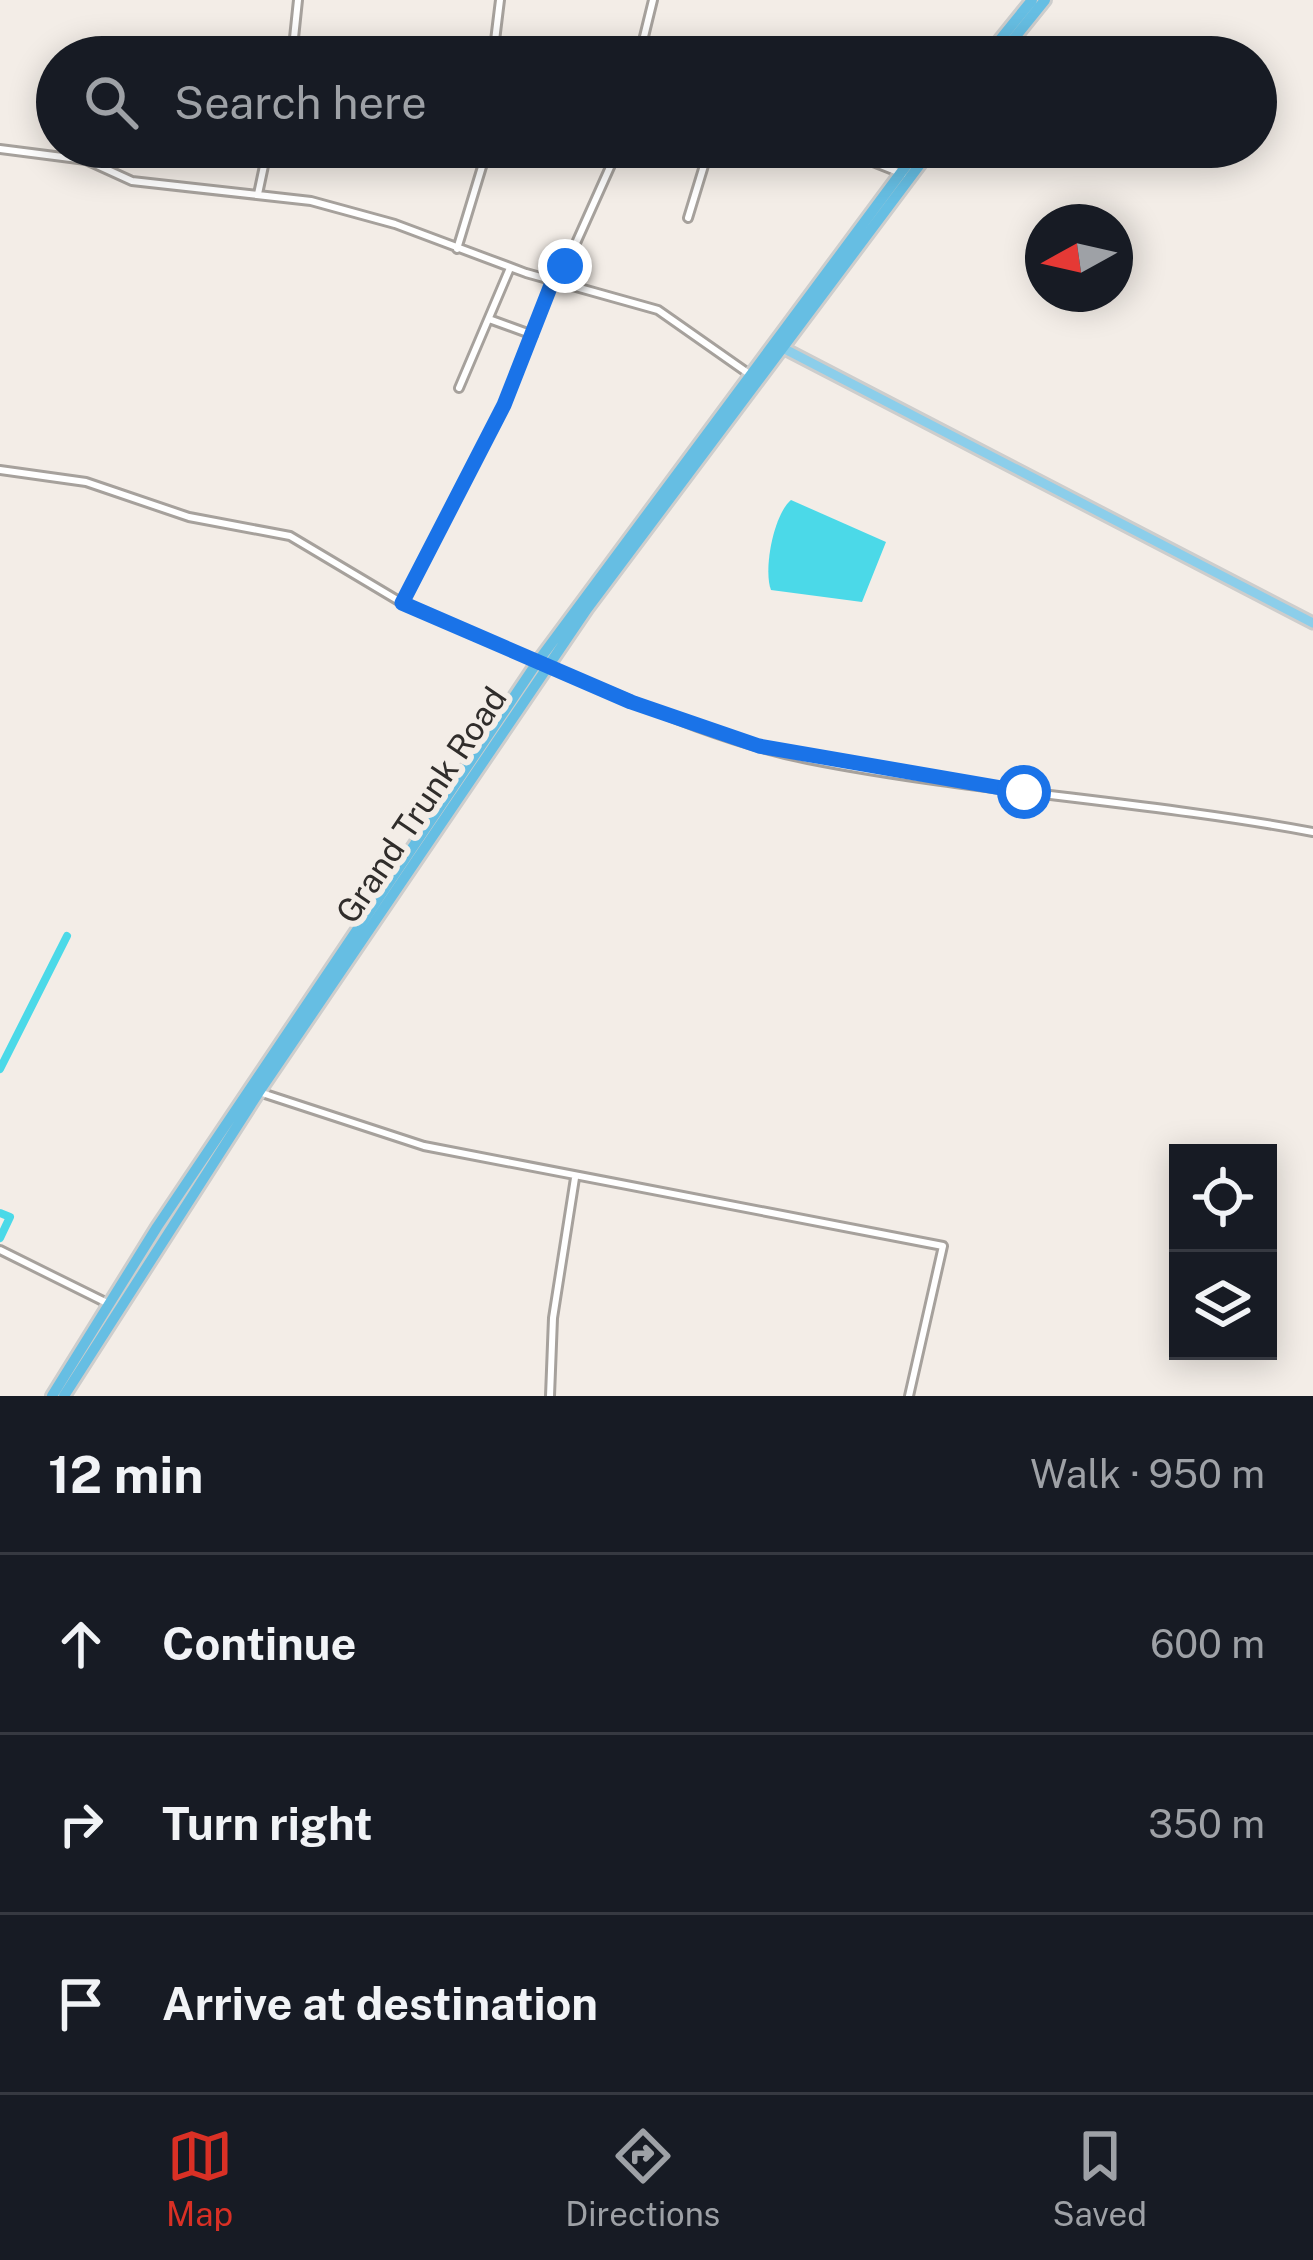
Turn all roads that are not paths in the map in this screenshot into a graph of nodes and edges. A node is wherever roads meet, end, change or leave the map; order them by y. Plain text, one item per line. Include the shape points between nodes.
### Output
1 (298, 0) edge
2 (500, 0) edge
3 (653, 0) edge
4 (1032, 0) edge
5 (1045, 0) edge
6 (1016, 27) junction
7 (294, 36) edge
8 (496, 36) edge
9 (644, 36) edge
10 (1007, 36) edge
11 (1011, 36) edge
12 (0, 148) edge
13 (36, 153) edge
14 (103, 168) edge
15 (264, 168) edge
16 (482, 168) edge
17 (609, 168) edge
18 (703, 168) edge
19 (888, 168) edge
20 (910, 168) edge
21 (913, 168) edge
22 (906, 175) junction
23 (258, 194) junction
24 (688, 218) dead end
25 (457, 249) junction
26 (510, 268) junction
27 (556, 281) junction
28 (489, 319) junction
29 (533, 335) junction
30 (780, 346) junction
31 (756, 378) junction
32 (459, 388) dead end
33 (0, 470) edge
34 (402, 603) junction
35 (1313, 623) edge
36 (543, 664) junction
37 (1313, 832) edge
38 (264, 1075) junction
39 (259, 1092) junction
40 (575, 1178) junction
41 (183, 1198) junction
42 (0, 1250) edge
43 (131, 1276) junction
44 (107, 1304) junction
45 (52, 1396) edge
46 (64, 1396) edge
47 (550, 1396) edge
48 (908, 1396) edge

1 - 7 street
2 - 8 street
3 - 9 street
4 - 6 highway
5 - 6 highway
6 - 10 highway
6 - 11 highway
12 - 13 street
14 - 23 street via 131,181
15 - 23 street
16 - 25 street
17 - 27 street
18 - 24 street
19 - 22 street
20 - 22 highway, Grand Trunk Road
21 - 22 highway, Grand Trunk Road
22 - 30 highway, Grand Trunk Road
23 - 25 street via 343,209
25 - 26 street
26 - 27 street
26 - 28 street
27 - 29 street
27 - 31 street via 658,310
28 - 29 street
28 - 32 street
29 - 34 street
30 - 31 highway, Grand Trunk Road
30 - 35 main road
31 - 36 highway, Grand Trunk Road
33 - 34 street via 86,482 190,517 290,536
34 - 36 street
36 - 37 street via 686,723 807,758
36 - 38 highway, Grand Trunk Road
38 - 39 highway, Grand Trunk Road
38 - 41 highway, Grand Trunk Road
39 - 40 street via 424,1146
39 - 41 highway, Grand Trunk Road
40 - 47 street
40 - 48 street via 943,1246
41 - 43 highway, Grand Trunk Road
42 - 44 street
43 - 44 highway, Grand Trunk Road
43 - 46 highway, Grand Trunk Road
44 - 45 highway, Grand Trunk Road

